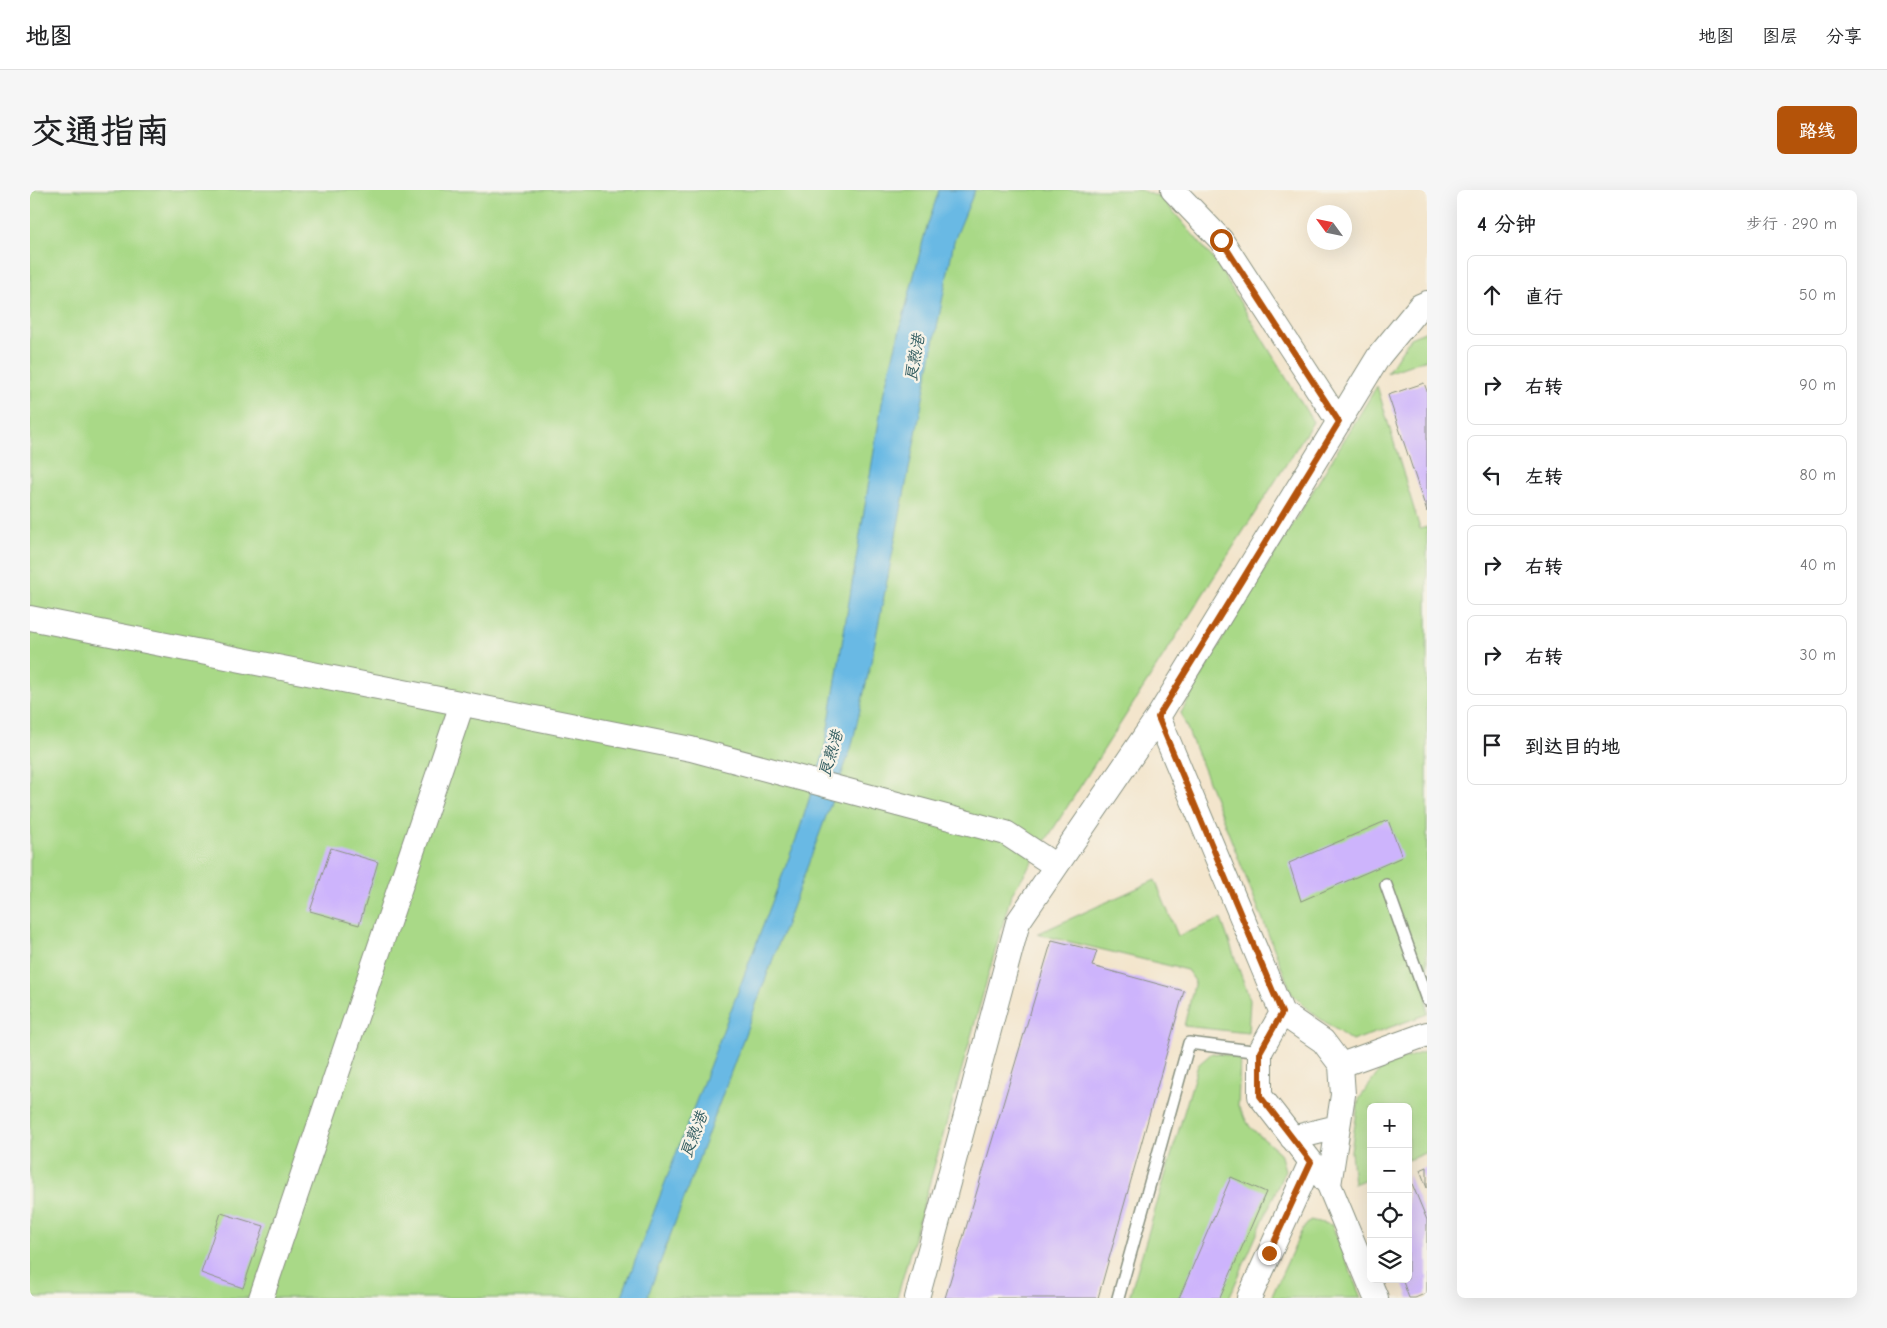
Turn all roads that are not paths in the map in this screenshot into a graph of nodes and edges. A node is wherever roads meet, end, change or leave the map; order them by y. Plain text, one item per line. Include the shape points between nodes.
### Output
1 (1173, 190) edge
2 (1427, 303) edge
3 (1339, 422) junction
4 (30, 618) edge
5 (462, 704) junction
6 (1158, 717) junction
7 (1056, 866) junction
8 (1386, 885) dead end
9 (1427, 1000) edge
10 (1282, 1013) junction
11 (1427, 1034) edge
12 (1260, 1052) junction
13 (1341, 1065) junction
14 (1338, 1127) junction
15 (1292, 1138) junction
16 (1311, 1162) junction
17 (1329, 1185) junction
18 (261, 1298) edge
19 (917, 1298) edge
20 (1118, 1298) edge
21 (1249, 1298) edge
22 (1376, 1298) edge

1 - 3 street via 1221,240
2 - 3 street via 1420,306 1379,356
3 - 6 street
4 - 5 street
5 - 7 street via 690,750 1006,833
5 - 18 street
6 - 7 street
6 - 10 street
7 - 19 street via 1018,922
8 - 9 lane
10 - 12 street
10 - 13 street via 1323,1041
11 - 13 street
12 - 15 street via 1260,1096
12 - 20 lane via 1189,1043
13 - 14 street via 1343,1095
14 - 15 street
14 - 17 street
15 - 16 street
16 - 17 street
16 - 21 street
17 - 22 street

